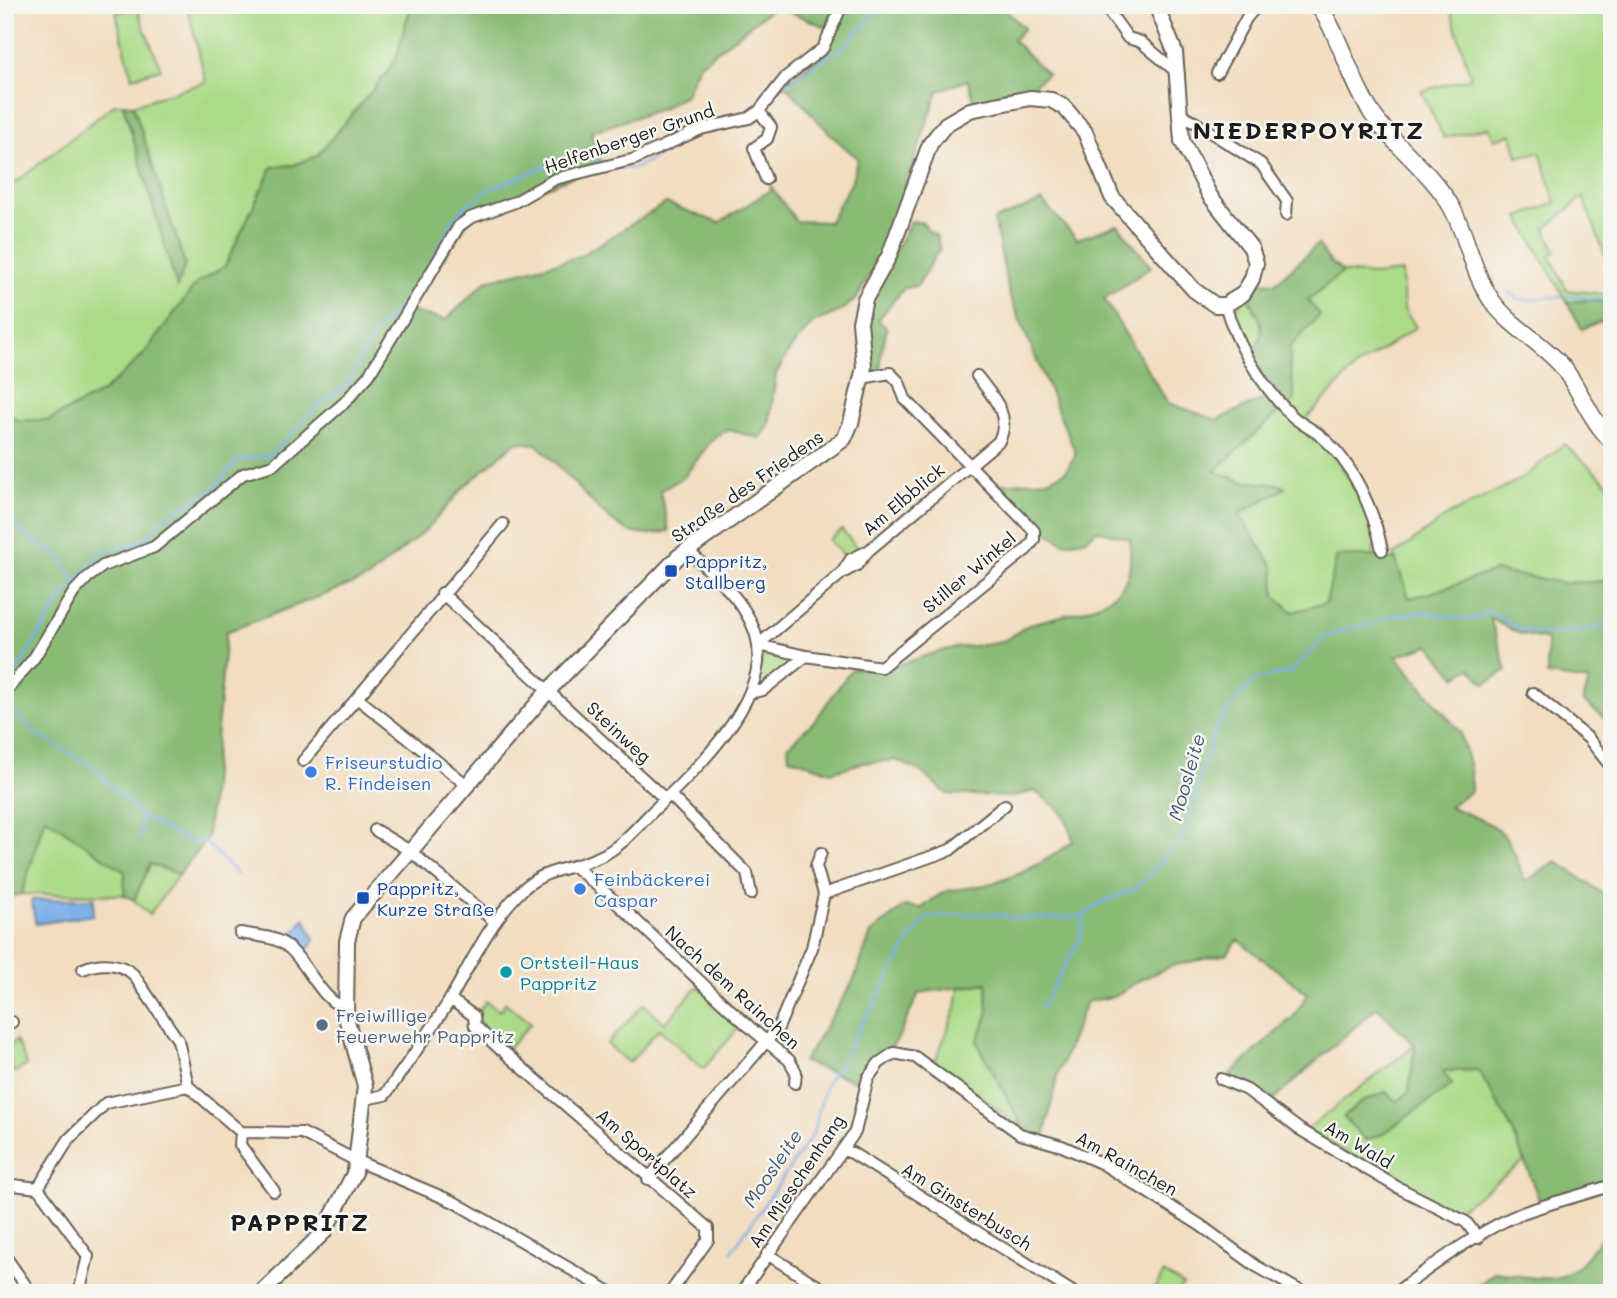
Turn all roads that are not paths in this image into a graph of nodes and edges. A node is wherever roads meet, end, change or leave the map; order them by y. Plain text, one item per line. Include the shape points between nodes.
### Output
1 (842, 5) edge
2 (1104, 5) edge
3 (1156, 5) edge
4 (1258, 5) edge
5 (1318, 5) edge
6 (1217, 73) dead end
7 (1179, 74) junction
8 (759, 111) junction
9 (1180, 113) junction
10 (766, 179) dead end
11 (1286, 215) dead end
12 (1225, 305) junction
13 (977, 376) dead end
14 (862, 378) junction
15 (1612, 441) edge
16 (959, 455) junction
17 (971, 467) junction
18 (960, 475) junction
19 (503, 524) dead end
20 (687, 550) junction
21 (1382, 550) dead end
22 (442, 593) junction
23 (758, 645) junction
24 (806, 656) junction
25 (548, 691) junction
26 (5, 692) edge
27 (750, 693) junction
28 (1533, 694) dead end
29 (357, 698) junction
30 (303, 761) dead end
31 (1612, 768) edge
32 (467, 785) junction
33 (668, 797) junction
34 (1006, 805) dead end
35 (375, 830) dead end
36 (410, 851) junction
37 (821, 853) dead end
38 (574, 866) junction
39 (751, 894) dead end
40 (824, 894) junction
41 (495, 922) junction
42 (240, 933) dead end
43 (83, 969) dead end
44 (450, 999) junction
45 (345, 1007) junction
46 (767, 1044) junction
47 (894, 1054) joint
48 (1221, 1079) dead end
49 (795, 1083) dead end
50 (188, 1086) junction
51 (365, 1098) junction
52 (241, 1132) junction
53 (842, 1150) junction
54 (357, 1161) junction
55 (648, 1179) junction
56 (5, 1184) edge
57 (1606, 1187) dead end
58 (38, 1188) junction
59 (274, 1191) dead end
60 (1478, 1238) junction
61 (767, 1254) junction
62 (5, 1256) edge
63 (596, 1289) edge
64 (31, 1293) edge
65 (79, 1293) edge
66 (261, 1293) edge
67 (612, 1293) edge
68 (670, 1293) edge
69 (741, 1293) edge
70 (829, 1293) edge
71 (1074, 1293) edge
72 (1304, 1293) edge
73 (1395, 1293) edge

1 - 8 street, Helfenberger Grund via 823,48 786,77
2 - 7 street via 1128,38 1141,42
3 - 7 street via 1169,32
4 - 6 street
5 - 15 main road via 1374,116 1448,201 1478,278 1492,301 1561,366 1598,427
7 - 9 street
8 - 10 street via 771,127 767,139 754,148
8 - 26 street, Helfenberger Grund via 749,118 691,133 635,159 555,179 459,226 369,374 344,402 273,465 243,474 154,547 103,566 87,578 34,658
9 - 11 street via 1261,164 1287,201
9 - 12 street via 1182,141 1190,161 1216,205 1251,248 1256,263 1243,294
12 - 14 street, Straße des Friedens via 1208,302 1194,289 1119,206 1081,124 1070,112 1051,100 1004,101 956,117 930,144 889,256 862,309
12 - 21 street via 1241,347 1274,395 1322,437 1346,467 1377,527
13 - 17 street via 1005,421 999,441
14 - 16 street, Am Elbblick via 890,373 905,398
14 - 20 street, Straße des Friedens via 851,423 839,444
16 - 17 street, Am Elbblick
16 - 18 street, Am Elbblick via 956,467
17 - 18 street, Am Elbblick
17 - 24 street, Stiller Winkel via 1034,531 1027,549 881,667
18 - 23 street, Am Elbblick via 869,551 851,559 842,573
19 - 22 street
20 - 23 street via 743,608
20 - 25 street, Straße des Friedens
22 - 25 street, Steinweg
22 - 29 street
23 - 24 street
23 - 27 street via 758,669
24 - 27 street via 763,690
25 - 32 street, Straße des Friedens
25 - 33 street, Steinweg
27 - 33 street via 701,764
28 - 31 street via 1588,738
29 - 30 street
29 - 32 street
32 - 36 street, Straße des Friedens
33 - 38 street via 620,844
33 - 39 street, Steinweg via 747,873
34 - 40 street via 950,849
35 - 36 street
36 - 41 street
36 - 45 street, Straße des Friedens via 351,923
37 - 40 street via 816,866
38 - 41 street via 534,880
38 - 46 street, Nach dem Rainchen via 624,906
40 - 46 street via 797,989
41 - 44 street
42 - 45 street via 280,941 290,948 329,998
43 - 50 street via 95,964 124,966 132,974 178,1040
44 - 51 street via 385,1095
44 - 55 street, Am Sportplatz via 474,1016 475,1026
45 - 51 street, Straße des Friedens
46 - 49 street, Nach dem Rainchen via 793,1066
46 - 55 street
47 - 53 street, Am Mieschenhang via 879,1063 868,1078 858,1124
47 - 72 street, Am Rainchen via 915,1057 1020,1134 1103,1164 1255,1266
48 - 60 street, Am Wald via 1247,1090 1299,1129 1397,1187 1466,1222
50 - 52 street
50 - 58 street via 106,1103 69,1139
51 - 54 street, Straße des Friedens
52 - 54 street via 302,1133
52 - 59 street via 240,1145
53 - 61 street, Am Mieschenhang
53 - 71 street, Am Ginsterbusch
54 - 63 street via 454,1202
54 - 66 street, Straße des Friedens via 344,1198 324,1232
55 - 68 street, Am Sportplatz via 708,1228 708,1240
56 - 58 street
57 - 60 street via 1533,1209
58 - 65 street via 88,1256
60 - 73 street
61 - 69 street, Am Mieschenhang
61 - 70 street
62 - 64 street
63 - 67 street

